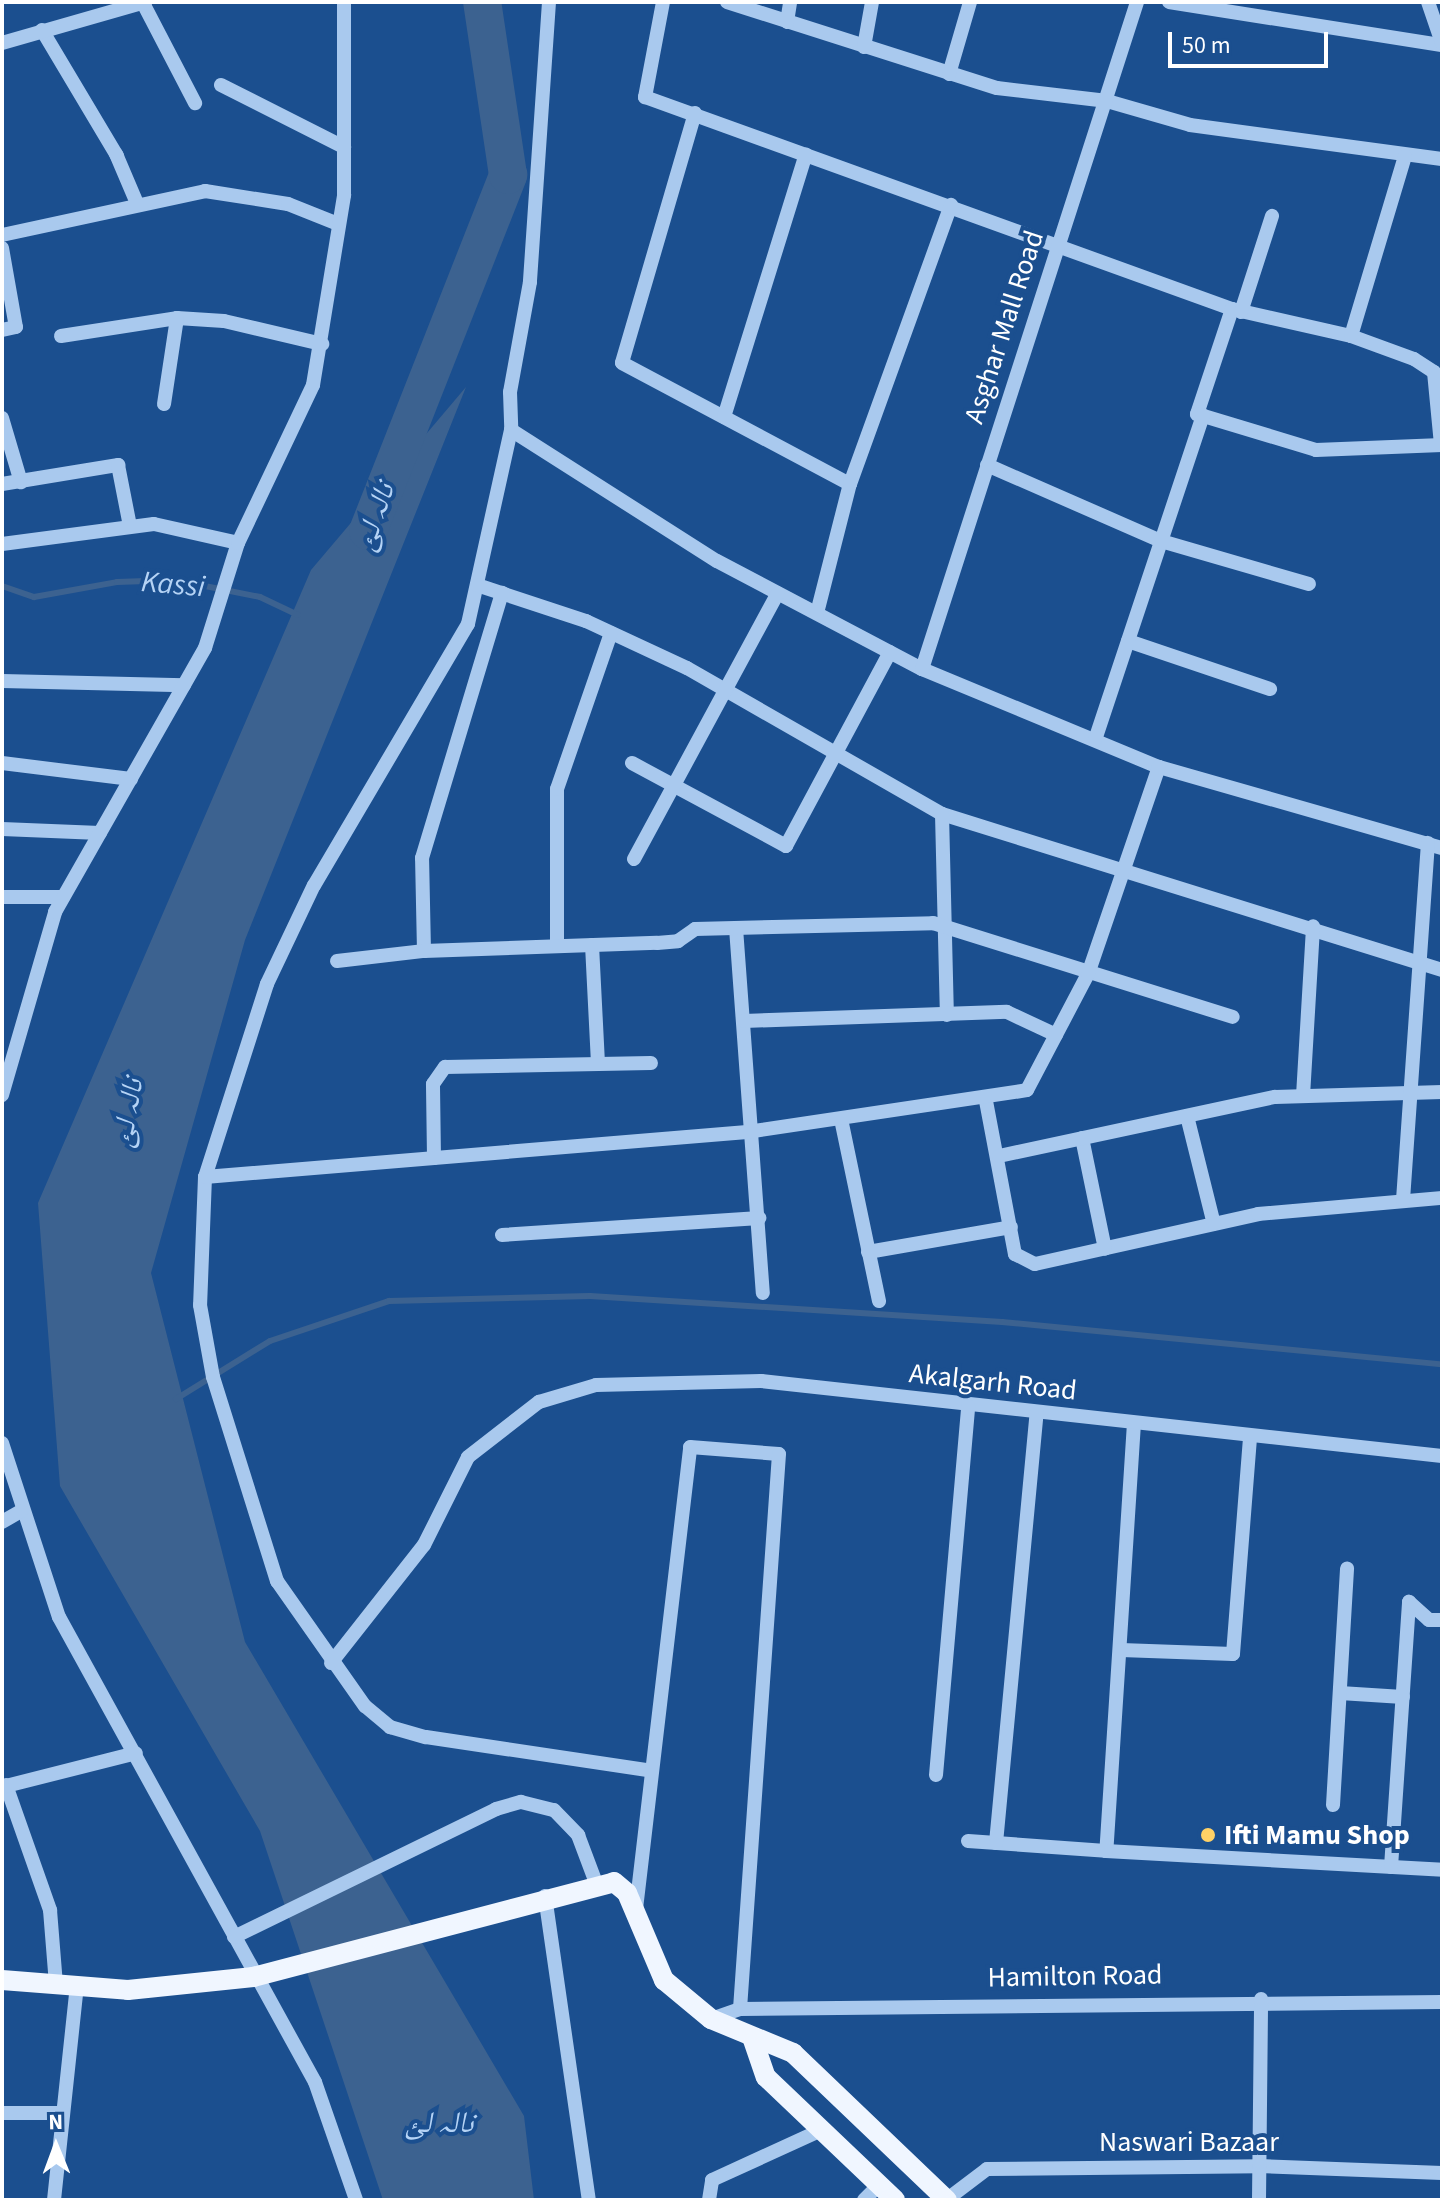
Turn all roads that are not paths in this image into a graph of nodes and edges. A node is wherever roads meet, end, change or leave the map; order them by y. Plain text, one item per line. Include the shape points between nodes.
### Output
1 (144, 2) edge
2 (344, 2) edge
3 (549, 2) edge
4 (663, 2) edge
5 (727, 2) edge
6 (790, 2) edge
7 (872, 2) edge
8 (970, 2) edge
9 (1137, 2) edge
10 (1169, 2) edge
11 (1428, 2) edge
12 (90, 8) edge
13 (787, 22) junction
14 (42, 30) junction
15 (2, 43) edge
16 (1442, 44) edge
17 (864, 47) junction
18 (949, 74) junction
19 (221, 85) dead end
20 (1107, 101) junction
21 (195, 103) dead end
22 (695, 113) junction
23 (344, 147) junction
24 (806, 154) junction
25 (1405, 156) junction
26 (1442, 159) edge
27 (136, 201) junction
28 (951, 205) junction
29 (1272, 216) dead end
30 (338, 224) junction
31 (2, 235) edge
32 (1058, 244) junction
33 (2, 248) edge
34 (1236, 311) junction
35 (177, 318) junction
36 (2, 330) edge
37 (61, 336) dead end
38 (1351, 336) junction
39 (322, 344) junction
40 (164, 404) dead end
41 (1203, 416) junction
42 (724, 417) junction
43 (2, 418) edge
44 (511, 430) junction
45 (1441, 445) edge
46 (987, 465) junction
47 (21, 482) junction
48 (2, 484) edge
49 (850, 484) junction
50 (130, 526) junction
51 (1161, 541) junction
52 (238, 543) junction
53 (2, 544) edge
54 (1309, 584) dead end
55 (477, 585) junction
56 (502, 593) junction
57 (778, 593) junction
58 (817, 613) junction
59 (611, 633) junction
60 (1128, 641) junction
61 (890, 652) junction
62 (922, 669) junction
63 (2, 681) edge
64 (184, 685) junction
65 (724, 689) junction
66 (1270, 689) dead end
67 (1095, 740) junction
68 (833, 753) junction
69 (2, 763) edge
70 (632, 763) dead end
71 (1159, 767) junction
72 (131, 779) junction
73 (673, 785) junction
74 (942, 814) junction
75 (2, 829) edge
76 (100, 833) junction
77 (1435, 846) edge
78 (634, 859) dead end
79 (1120, 872) junction
80 (2, 897) edge
81 (63, 897) junction
82 (945, 926) junction
83 (1313, 926) junction
84 (736, 928) junction
85 (592, 945) junction
86 (557, 946) junction
87 (424, 951) junction
88 (337, 961) dead end
89 (1420, 962) junction
90 (1442, 970) edge
91 (1088, 974) junction
92 (947, 1015) junction
93 (1233, 1017) dead end
94 (744, 1021) junction
95 (1056, 1035) junction
96 (651, 1063) dead end
97 (598, 1064) junction
98 (6, 1066) edge
99 (1442, 1092) edge
100 (2, 1095) edge
101 (1303, 1096) junction
102 (1410, 1096) junction
103 (986, 1101) junction
104 (1187, 1116) junction
105 (841, 1119) junction
106 (754, 1131) junction
107 (1082, 1138) junction
108 (999, 1156) junction
109 (434, 1158) junction
110 (205, 1177) junction
111 (1442, 1198) edge
112 (1403, 1200) junction
113 (759, 1218) junction
114 (1214, 1224) junction
115 (1011, 1227) junction
116 (502, 1235) dead end
117 (1105, 1249) junction
118 (868, 1252) junction
119 (763, 1293) dead end
120 (879, 1301) dead end
121 (968, 1406) junction
122 (1037, 1413) junction
123 (1134, 1423) junction
124 (1250, 1437) junction
125 (2, 1443) edge
126 (1442, 1456) edge
127 (21, 1511) junction
128 (2, 1522) edge
129 (1347, 1568) dead end
130 (1442, 1620) edge
131 (1121, 1650) junction
132 (331, 1663) junction
133 (1340, 1693) junction
134 (1403, 1697) junction
135 (136, 1753) junction
136 (648, 1770) junction
137 (936, 1775) dead end
138 (4, 1786) edge
139 (1333, 1805) dead end
140 (968, 1841) dead end
141 (996, 1843) junction
142 (1106, 1851) junction
143 (1391, 1867) junction
144 (1442, 1870) edge
145 (596, 1883) junction
146 (545, 1896) junction
147 (635, 1917) junction
148 (234, 1937) junction
149 (253, 1977) junction
150 (2, 1980) edge
151 (66, 1985) junction
152 (1261, 1999) junction
153 (1442, 2002) edge
154 (740, 2009) junction
155 (711, 2019) junction
156 (753, 2040) junction
157 (2, 2113) edge
158 (63, 2113) junction
159 (821, 2130) junction
160 (1260, 2166) junction
161 (1442, 2173) edge
162 (879, 2185) junction
163 (54, 2200) edge
164 (356, 2200) edge
165 (589, 2200) edge
166 (709, 2200) edge
167 (864, 2200) edge
168 (895, 2200) edge
169 (946, 2200) edge
170 (1259, 2200) edge

1 - 12 street
1 - 21 street
2 - 23 street
3 - 44 street via 538,218 510,392
4 - 22 street via 645,97
5 - 13 street
6 - 13 street
7 - 17 street
8 - 18 street
9 - 20 street, Asghar Mall Road
10 - 16 street
11 - 16 street
12 - 14 street
13 - 17 street
14 - 15 street
14 - 27 street via 116,155
17 - 18 street
18 - 20 street via 997,88
19 - 23 street
20 - 25 street via 1190,125
20 - 32 street, Asghar Mall Road
22 - 24 street
22 - 42 street via 622,363
23 - 30 street
24 - 28 street
24 - 42 street
25 - 26 street
25 - 38 street
27 - 30 street via 237,192
27 - 31 street
28 - 32 street
28 - 49 street
29 - 34 street
30 - 39 street
32 - 34 street
32 - 46 street, Asghar Mall Road
33 - 36 street via 16,327
34 - 38 street
34 - 41 street via 1195,409
35 - 37 street
35 - 39 street via 224,321
35 - 40 street
38 - 45 street via 1434,372
39 - 52 street via 282,460
41 - 45 street via 1316,450
41 - 51 street
42 - 49 street
43 - 47 street
44 - 55 street
44 - 57 street
46 - 51 street
46 - 62 street, Asghar Mall Road
47 - 48 street
47 - 50 street via 118,465
49 - 58 street
50 - 52 street via 154,524
50 - 53 street
51 - 54 street
51 - 60 street
52 - 64 street via 205,633 205,648
55 - 56 street
55 - 110 street via 468,624 314,885 267,984
56 - 59 street
56 - 87 street via 422,858
57 - 58 street
57 - 65 street
58 - 61 street
59 - 65 street
59 - 86 street via 557,789
60 - 66 street
60 - 67 street
61 - 62 street
61 - 68 street
62 - 67 street
63 - 64 street
64 - 72 street
65 - 68 street
65 - 73 street
67 - 71 street
68 - 73 street via 786,846
68 - 74 street
69 - 72 street
70 - 73 street
71 - 77 street
71 - 79 street
72 - 76 street
73 - 78 street
74 - 79 street
74 - 82 street
75 - 76 street
76 - 81 street
77 - 89 street
79 - 83 street
79 - 91 street
80 - 81 street
81 - 98 street
82 - 84 street
82 - 91 street
82 - 92 street
83 - 89 street
83 - 101 street
84 - 85 street via 695,929 668,942
84 - 94 street
85 - 86 street
85 - 97 street
86 - 87 street
87 - 88 street
89 - 90 street
89 - 102 street
91 - 93 street
91 - 95 street
92 - 94 street
92 - 95 street via 1007,1012
94 - 106 street
95 - 103 street via 1027,1090
96 - 97 street
97 - 109 street via 445,1067 433,1084
98 - 100 street
99 - 102 street
101 - 102 street
101 - 104 street
102 - 112 street
103 - 105 street
103 - 108 street
104 - 107 street
104 - 114 street
105 - 106 street
105 - 118 street
106 - 109 street
106 - 113 street
107 - 108 street
107 - 117 street
108 - 115 street
109 - 110 street
110 - 132 street via 200,1305 213,1377 277,1581
111 - 112 street
112 - 114 street
113 - 116 street
113 - 119 street
114 - 117 street
115 - 117 street via 1015,1254 1024,1262
115 - 118 street
118 - 120 street
121 - 122 street, Akalgarh Road
121 - 132 street, Akalgarh Road via 761,1381 596,1385 539,1402 468,1457 424,1545
121 - 137 street
122 - 123 street, Akalgarh Road
122 - 141 street
123 - 124 street, Akalgarh Road
123 - 131 street
124 - 126 street, Akalgarh Road
124 - 131 street via 1233,1654
125 - 127 street
127 - 128 street
127 - 135 street via 59,1617
129 - 133 street
130 - 134 street via 1429,1620 1409,1602
131 - 142 street
132 - 136 street via 390,1727
133 - 134 street
133 - 139 street
134 - 143 street
135 - 138 street
135 - 148 street
136 - 147 street
136 - 154 street via 690,1447 779,1454
138 - 151 street via 50,1910
140 - 141 street
141 - 142 street
142 - 143 street
143 - 144 street
145 - 146 main road
145 - 147 main road via 614,1882 627,1893
145 - 148 street via 578,1835 554,1810 521,1802 496,1809
146 - 149 main road
146 - 165 street
147 - 155 main road via 664,1980
148 - 149 street
149 - 151 main road via 128,1990
149 - 164 street via 315,2082
150 - 151 main road
151 - 158 street
152 - 153 street, Hamilton Road
152 - 154 street, Hamilton Road
152 - 160 street
154 - 155 street, Hamilton Road
155 - 156 main road
156 - 159 main road via 766,2077
156 - 169 main road via 793,2053
157 - 158 street
158 - 163 street
159 - 162 main road
159 - 166 street via 712,2180
160 - 161 street, Naswari Bazaar
160 - 169 street, Naswari Bazaar via 987,2169
160 - 170 street
162 - 167 street
162 - 168 main road

